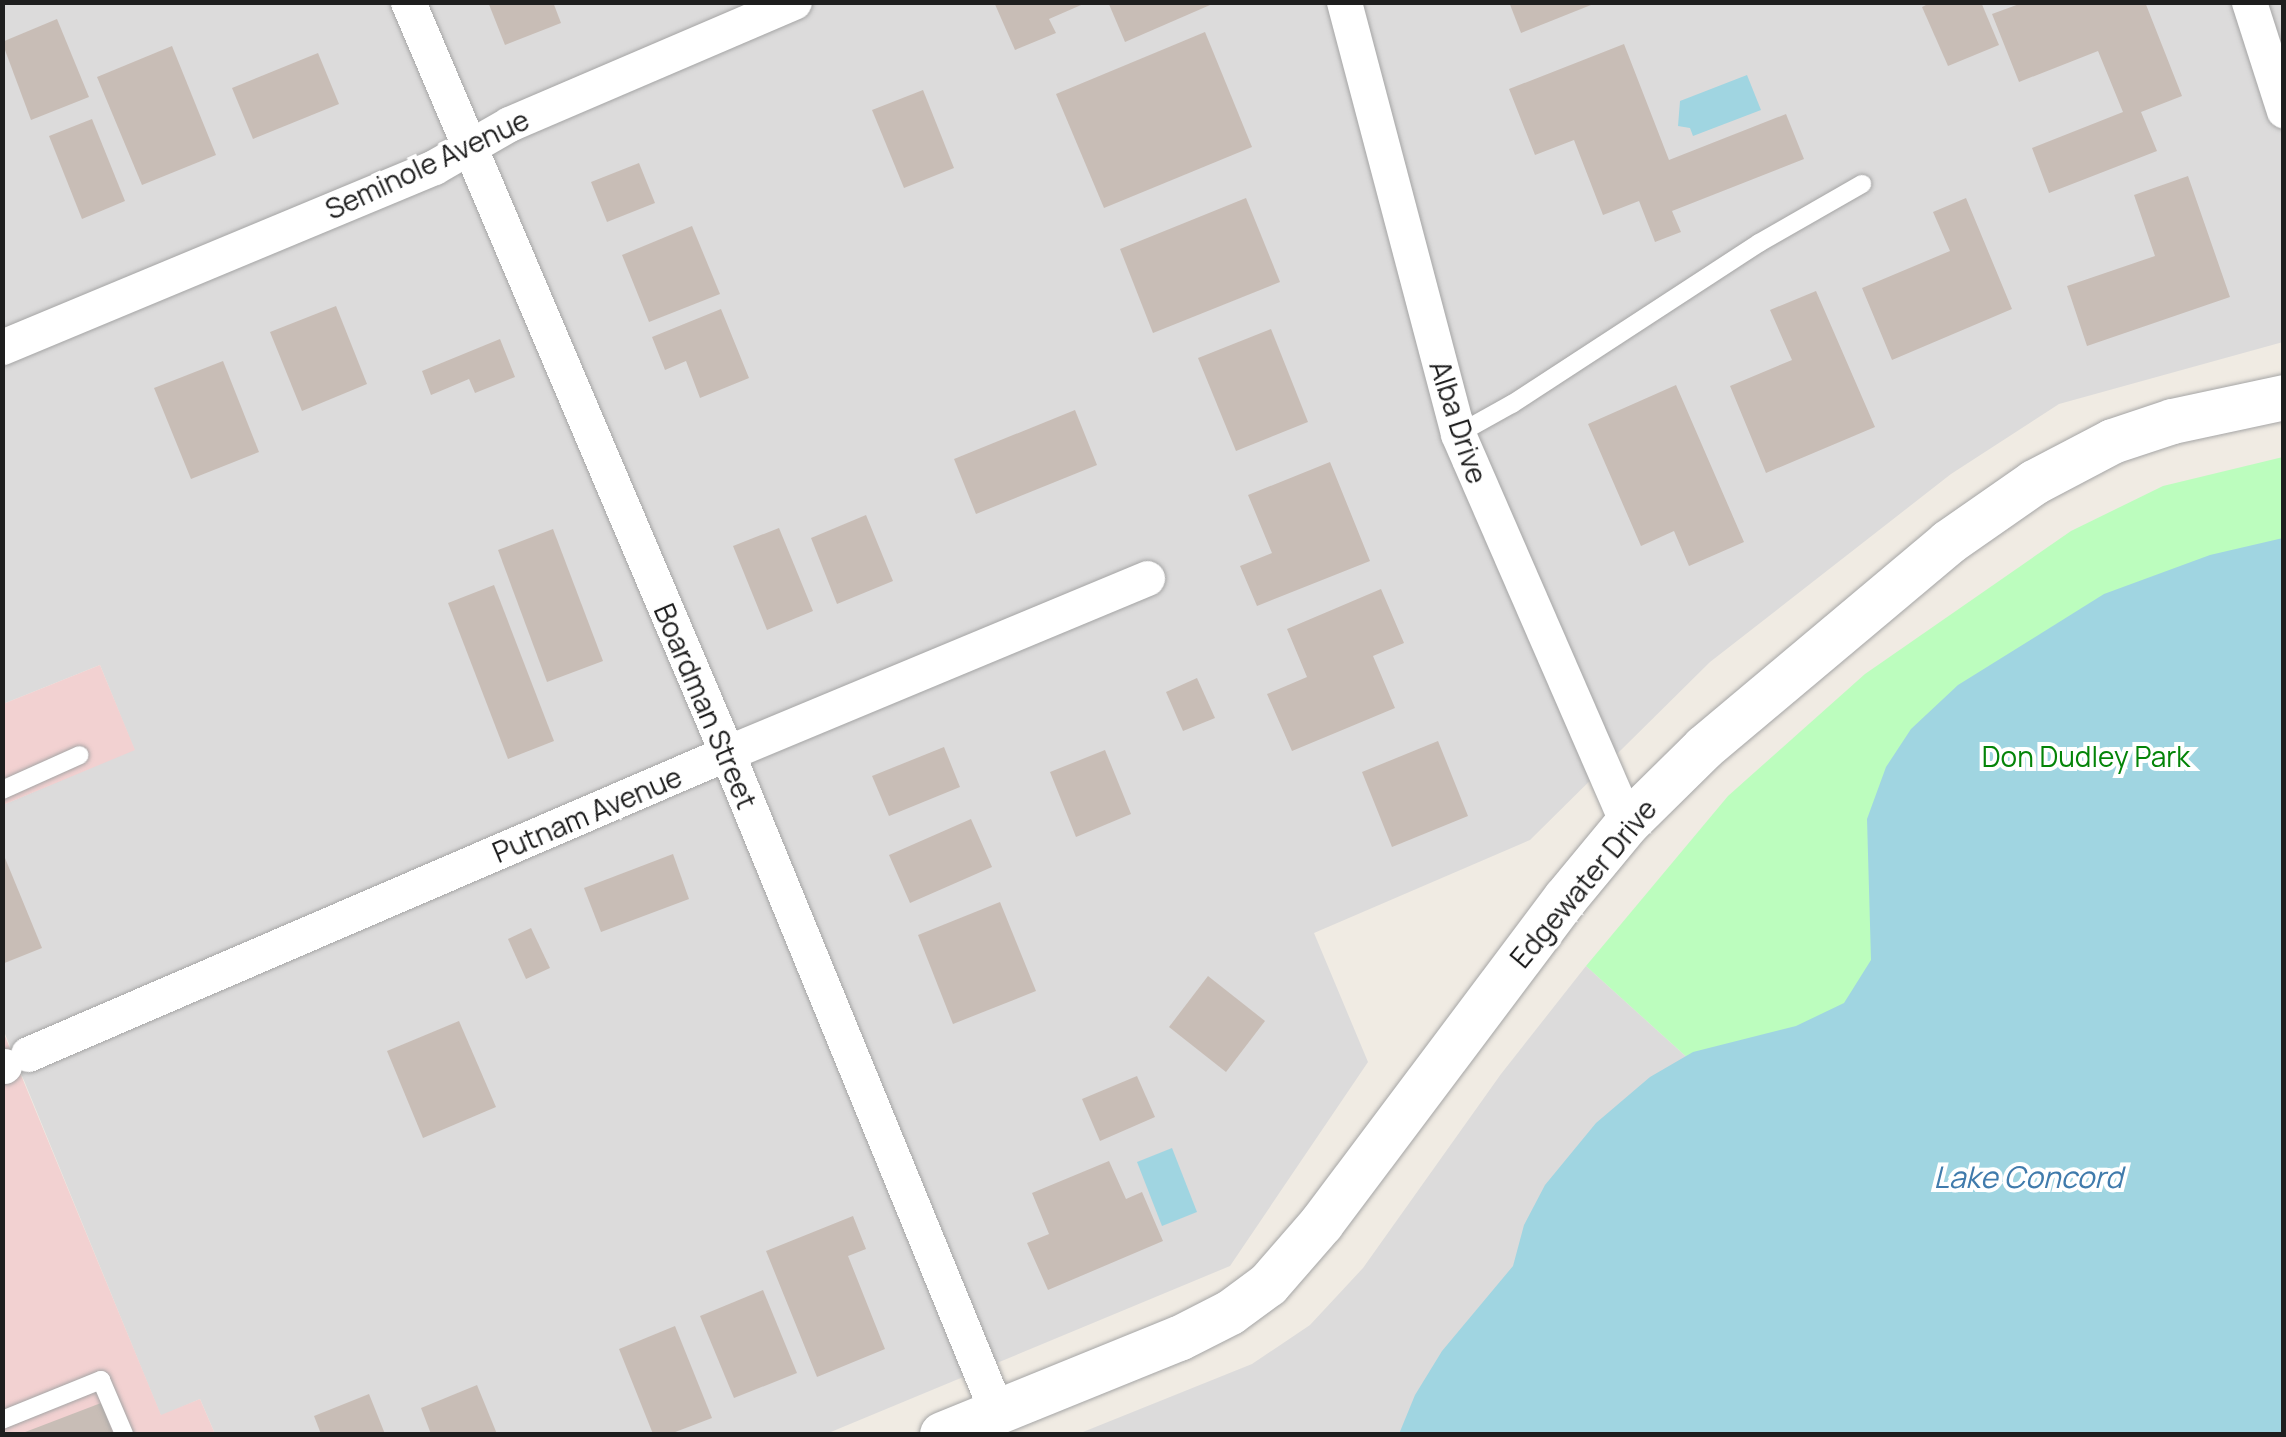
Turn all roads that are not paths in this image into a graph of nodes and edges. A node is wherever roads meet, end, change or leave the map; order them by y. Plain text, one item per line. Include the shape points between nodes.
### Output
1 (408, 2) edge
2 (794, 2) edge
3 (1344, 2) edge
4 (2249, 2) edge
5 (2284, 111) edge
6 (467, 148) junction
7 (1862, 184) dead end
8 (2, 347) edge
9 (2284, 396) edge
10 (1458, 434) junction
11 (1147, 578) dead end
12 (727, 753) junction
13 (80, 755) dead end
14 (2, 790) edge
15 (1626, 823) junction
16 (12, 1062) edge
17 (998, 1412) junction
18 (2, 1420) edge
19 (124, 1434) edge
20 (942, 1434) edge

1 - 6 street, Boardman Street
2 - 6 street, Seminole Avenue
3 - 10 street, Alba Drive
4 - 5 street
6 - 8 street, Seminole Avenue
6 - 12 street, Boardman Street
7 - 10 lane
9 - 15 street, Edgewater Drive via 2142,429 2034,482 1863,613
10 - 15 street, Alba Drive
11 - 12 street, Putnam Avenue
12 - 16 street, Putnam Avenue
12 - 17 street, Boardman Street
13 - 14 lane
15 - 17 street, Edgewater Drive via 1268,1284 1208,1324
17 - 20 street, Edgewater Drive
18 - 19 lane via 102,1380

